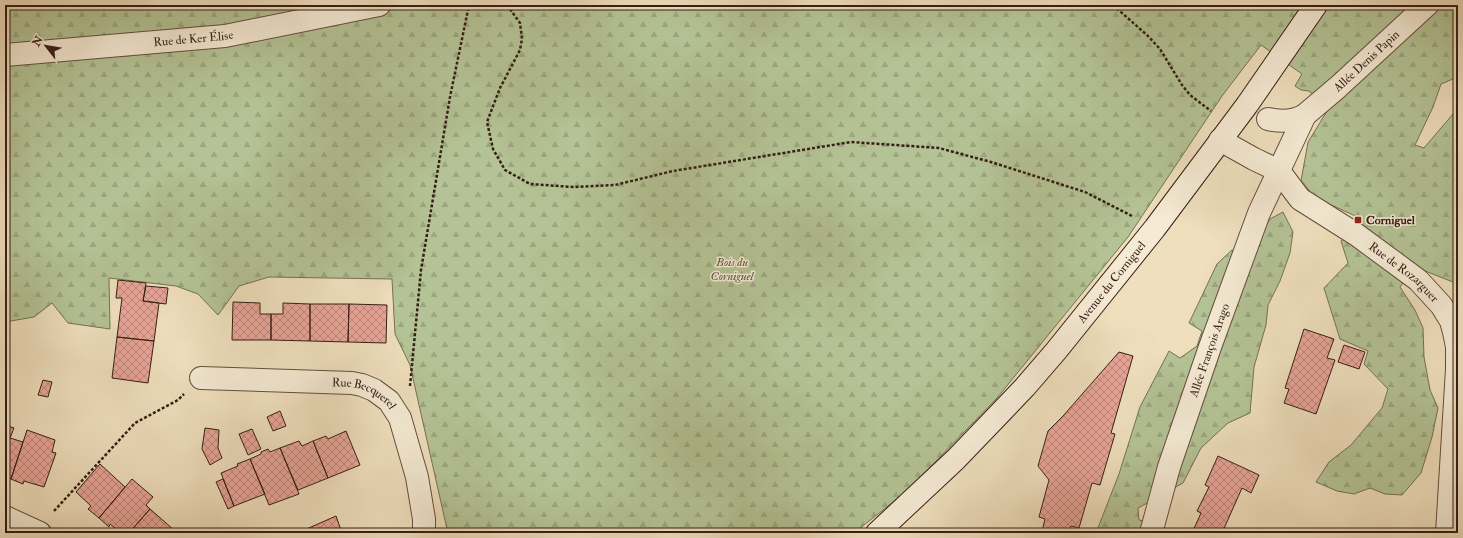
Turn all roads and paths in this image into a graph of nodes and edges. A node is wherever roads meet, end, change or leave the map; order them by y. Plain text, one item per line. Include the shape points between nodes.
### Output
1 (379, 5) edge
2 (469, 5) edge
3 (507, 5) edge
4 (1113, 5) edge
5 (1316, 5) edge
6 (1427, 5) edge
7 (5, 55) edge
8 (1247, 104) junction
9 (1305, 115) junction
10 (1268, 119) junction
11 (1226, 132) junction
12 (1279, 171) junction
13 (1155, 228) junction
14 (201, 378) joint
15 (410, 387) dead end
16 (5, 517) edge
17 (38, 532) edge
18 (424, 533) edge
19 (877, 533) edge
20 (1151, 533) edge
21 (1447, 533) edge

1 - 7 street, Rue de Ker Élise via 225,36
2 - 15 path via 450,97 421,270
3 - 13 path via 520,23 522,39 520,50 500,88 487,122 493,149 505,170 530,184 573,187 615,185 673,171 851,142 907,145 939,148 1085,192
4 - 11 path via 1160,49 1182,85
5 - 8 street, Avenue du Corniguel
6 - 9 street, Allée Denis Papin
8 - 10 street
8 - 11 street, Avenue du Corniguel
9 - 10 street, Allée Denis Papin via 1285,122
9 - 12 street, Allée Denis Papin
10 - 12 street via 1277,145
11 - 12 street, Rue de Rozarguer via 1254,159
11 - 13 street, Avenue du Corniguel
12 - 20 street, Allée François Arago via 1259,213 1210,347 1169,467
12 - 21 street, Rue de Rozarguer via 1300,199 1357,235 1418,280 1441,305 1451,321 1457,347 1457,369
13 - 19 street, Avenue du Corniguel via 1026,387 956,459
14 - 17 path via 178,400 135,423
14 - 18 street, Rue Becquerel via 352,383 374,390 389,402 400,418 417,476
16 - 17 street

